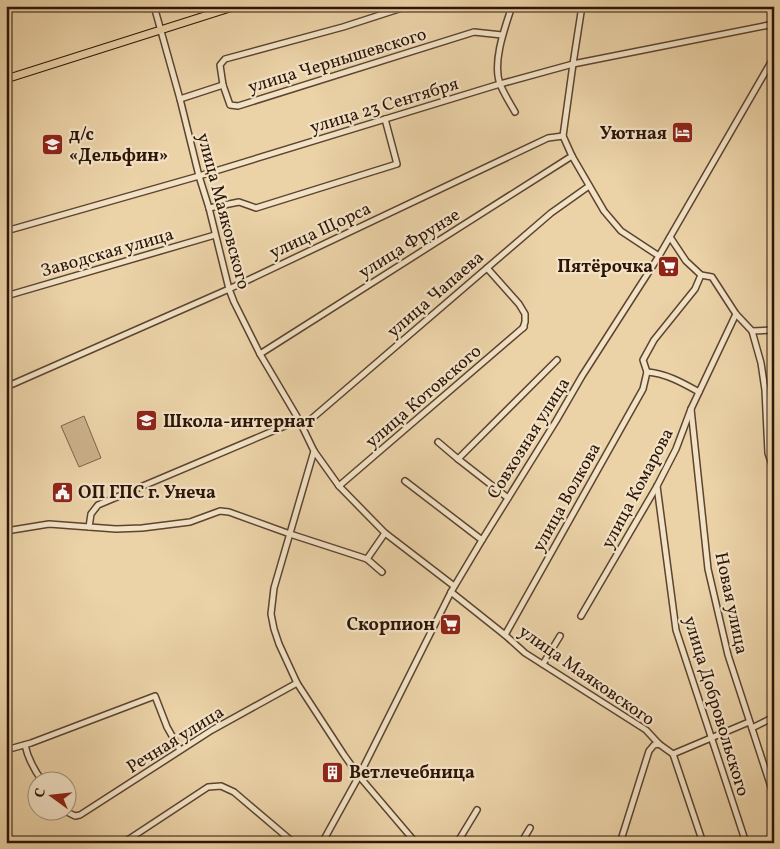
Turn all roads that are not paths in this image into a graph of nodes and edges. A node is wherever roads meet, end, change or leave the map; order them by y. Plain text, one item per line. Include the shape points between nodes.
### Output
1 (154, 6) edge
2 (236, 6) edge
3 (408, 6) edge
4 (512, 6) edge
5 (582, 6) edge
6 (774, 24) edge
7 (160, 30) junction
8 (502, 35) junction
9 (774, 57) edge
10 (573, 64) junction
11 (6, 79) edge
12 (500, 84) junction
13 (223, 85) junction
14 (180, 99) junction
15 (515, 112) dead end
16 (385, 119) junction
17 (563, 136) junction
18 (572, 156) junction
19 (199, 176) junction
20 (589, 186) junction
21 (209, 208) junction
22 (6, 231) edge
23 (215, 235) junction
24 (670, 237) junction
25 (659, 256) junction
26 (487, 268) junction
27 (701, 275) junction
28 (229, 288) junction
29 (6, 296) edge
30 (736, 314) junction
31 (774, 330) edge
32 (752, 331) junction
33 (260, 354) junction
34 (557, 360) dead end
35 (647, 372) junction
36 (6, 387) edge
37 (699, 392) junction
38 (691, 409) junction
39 (299, 420) junction
40 (302, 427) junction
41 (438, 442) dead end
42 (314, 452) junction
43 (458, 459) junction
44 (774, 471) edge
45 (405, 482) dead end
46 (339, 486) junction
47 (657, 486) junction
48 (508, 498) junction
49 (89, 527) junction
50 (6, 531) edge
51 (385, 533) junction
52 (290, 534) junction
53 (482, 540) junction
54 (367, 559) junction
55 (382, 572) dead end
56 (454, 586) junction
57 (451, 592) junction
58 (581, 616) dead end
59 (505, 634) junction
60 (560, 636) dead end
61 (543, 664) junction
62 (297, 683) junction
63 (774, 717) edge
64 (749, 722) junction
65 (752, 728) junction
66 (712, 738) junction
67 (659, 744) junction
68 (25, 745) junction
69 (6, 750) edge
70 (180, 750) junction
71 (673, 754) junction
72 (36, 772) edge
73 (359, 776) junction
74 (774, 796) edge
75 (477, 810) dead end
76 (78, 815) edge
77 (530, 828) dead end
78 (123, 843) edge
79 (294, 843) edge
80 (322, 843) edge
81 (416, 843) edge
82 (457, 843) edge
83 (521, 843) edge
84 (620, 843) edge
85 (703, 843) edge
86 (746, 843) edge

1 - 7 street, улица Маяковского
2 - 7 main road
3 - 13 street via 225,59 220,65
4 - 8 street
5 - 10 street
6 - 10 street, улица 23 Сентября
7 - 11 main road
7 - 14 street, улица Маяковского
8 - 12 street via 498,71
8 - 13 street, улица Чернышевского via 474,32 238,106 230,104
9 - 24 street, Совхозная улица
10 - 12 street, улица 23 Сентября
10 - 17 street
12 - 15 street
12 - 16 street, улица 23 Сентября
13 - 14 street
14 - 19 street, улица Маяковского
16 - 19 street, улица 23 Сентября
16 - 21 street via 397,164 256,208 239,202
17 - 18 street
17 - 28 street, улица Щорса via 548,138
18 - 20 street
18 - 33 street, улица Фрунзе
19 - 21 street, улица Маяковского
19 - 22 street, улица 23 Сентября
20 - 25 street via 621,231
20 - 26 street, улица Чапаева via 551,213
21 - 23 street, улица Маяковского
23 - 28 street, улица Маяковского
23 - 29 street, Заводская улица
24 - 25 street, Совхозная улица
24 - 27 street via 686,261
25 - 48 street, Совхозная улица
26 - 40 street, улица Чапаева
26 - 46 street, улица Котовского via 519,304 525,314 524,328
27 - 30 street via 712,278
27 - 35 street, улица Волкова via 695,290 654,340 643,360
28 - 33 street, улица Маяковского
28 - 36 street, улица Щорса
30 - 32 street
30 - 37 street, улица Комарова
31 - 32 street
32 - 44 street via 761,364 768,454
33 - 39 street, улица Маяковского
34 - 43 street
35 - 37 street via 683,382
35 - 59 street, улица Волкова via 643,389
37 - 38 street, улица Комарова
38 - 47 street, улица Комарова via 676,450
38 - 64 street, Новая улица via 708,569 728,655
39 - 40 street, улица Маяковского
39 - 49 street via 98,505 91,514
40 - 42 street, улица Маяковского
41 - 43 street
42 - 46 street, улица Маяковского
42 - 52 street
43 - 48 street
45 - 53 street
46 - 51 street, улица Маяковского
47 - 58 street, улица Комарова
47 - 66 street, улица Добровольского via 676,630
48 - 53 street, Совхозная улица
49 - 50 street via 49,524
49 - 52 street via 116,529 190,522 220,511
51 - 54 street
51 - 56 street, улица Маяковского
52 - 54 street
52 - 62 street via 274,588 271,614 279,644
53 - 56 street, Совхозная улица
54 - 55 street
56 - 57 street, Совхозная улица
57 - 59 street, улица Маяковского
57 - 73 street, Совхозная улица
59 - 61 street, улица Маяковского via 525,653
60 - 61 street
61 - 67 street, улица Маяковского via 646,730
62 - 70 street, Речная улица
62 - 73 street
63 - 65 street
64 - 65 street, Новая улица
64 - 66 street
65 - 74 street, Новая улица
66 - 71 street
66 - 86 street, улица Добровольского
67 - 71 street, улица Маяковского
67 - 84 street via 649,751
68 - 69 street
68 - 70 street via 155,696
68 - 72 street
70 - 76 street, Речная улица
71 - 85 street
73 - 80 street, Совхозная улица
73 - 81 street
75 - 82 street
77 - 83 street
78 - 79 street via 208,787 221,786 234,792

